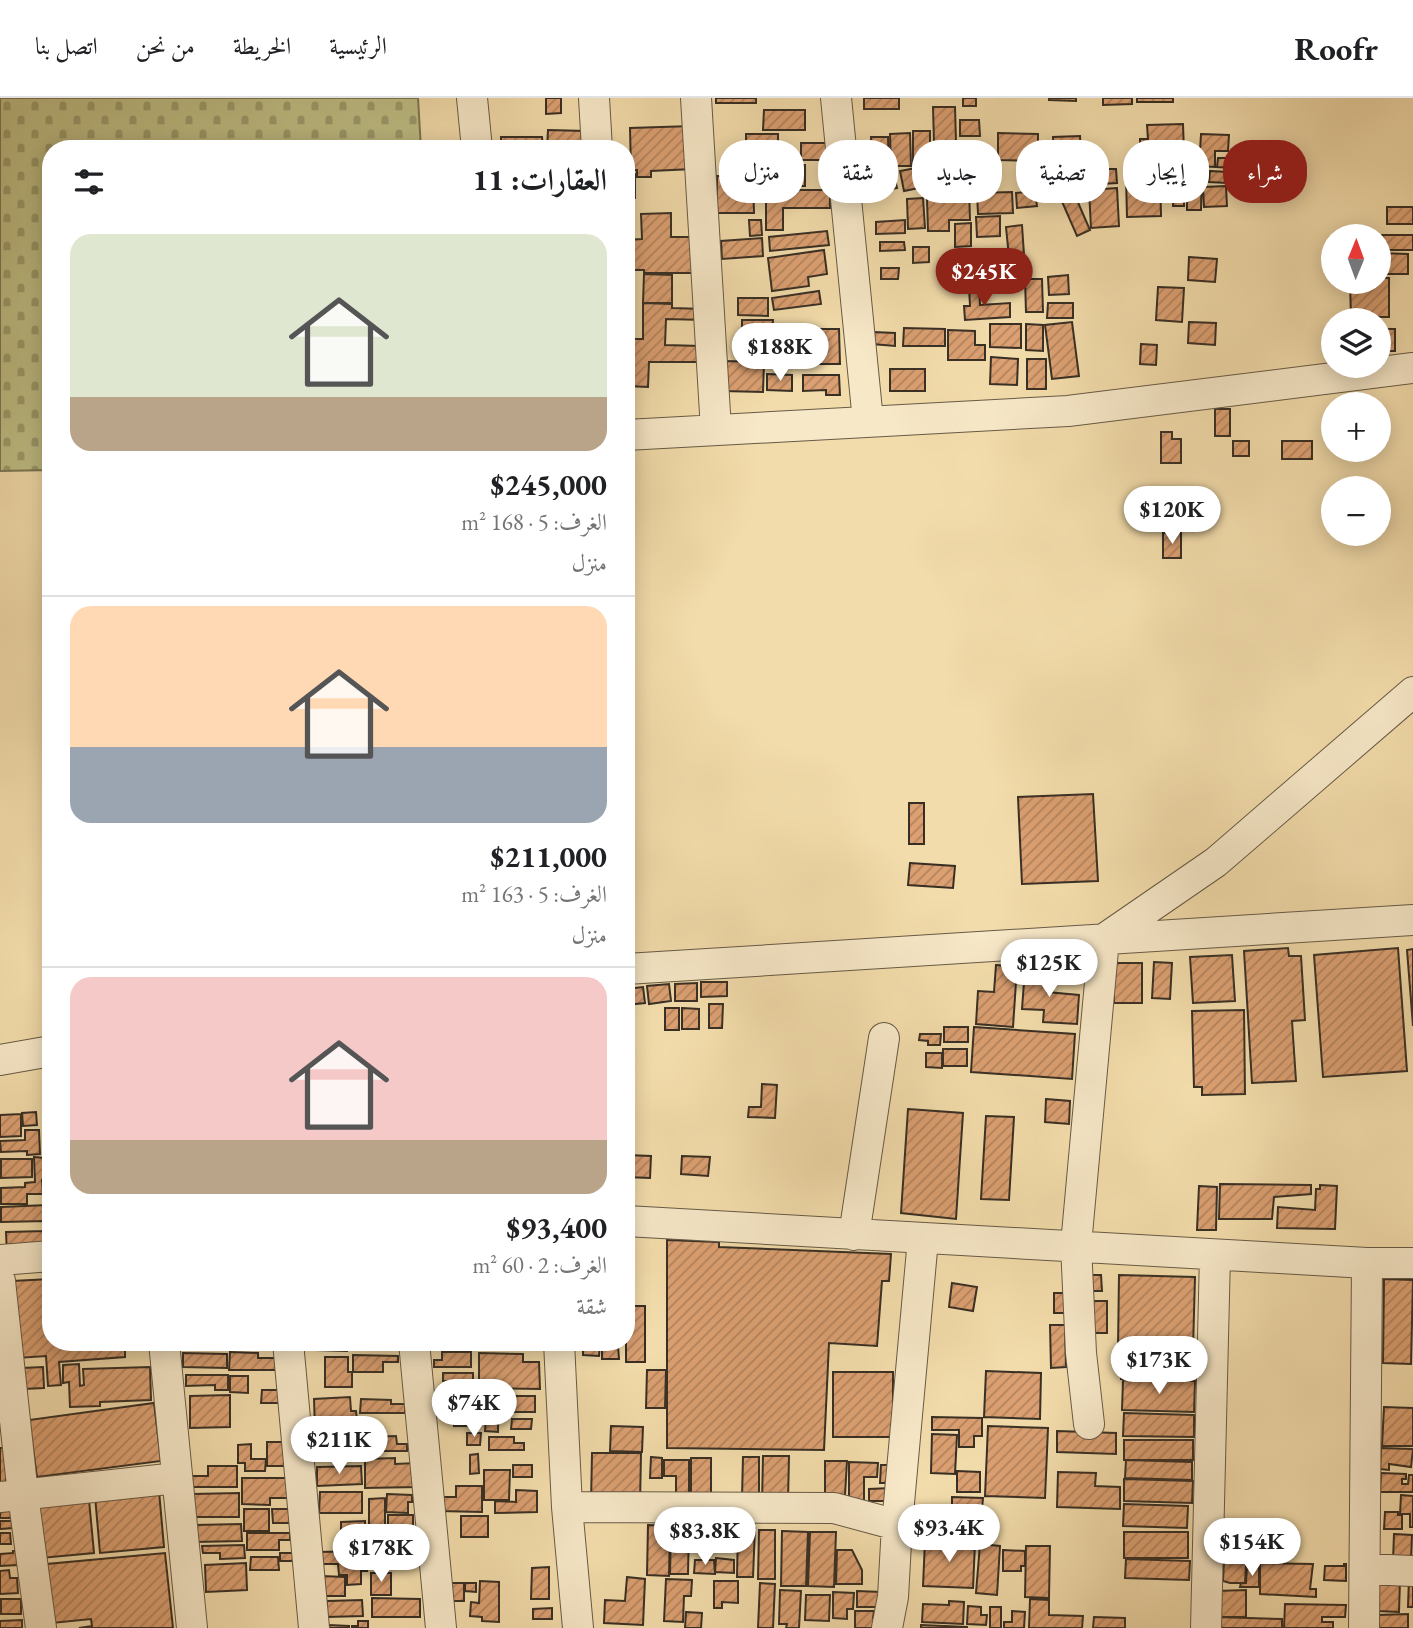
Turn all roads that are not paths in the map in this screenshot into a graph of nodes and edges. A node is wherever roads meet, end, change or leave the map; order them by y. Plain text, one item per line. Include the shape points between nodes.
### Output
1 (472, 98) edge
2 (594, 98) edge
3 (696, 98) edge
4 (836, 98) edge
5 (476, 140) edge
6 (596, 140) edge
7 (1413, 368) edge
8 (868, 421) junction
9 (716, 430) junction
10 (635, 434) edge
11 (1413, 692) edge
12 (1413, 920) edge
13 (1104, 939) junction
14 (635, 967) edge
15 (884, 1038) dead end
16 (42, 1053) edge
17 (0, 1060) edge
18 (635, 1222) edge
19 (854, 1235) junction
20 (923, 1240) junction
21 (1076, 1245) junction
22 (1215, 1255) junction
23 (42, 1257) edge
24 (0, 1260) edge
25 (1367, 1263) junction
26 (1413, 1263) edge
27 (0, 1281) edge
28 (165, 1351) edge
29 (289, 1351) edge
30 (415, 1351) edge
31 (559, 1351) edge
32 (1088, 1423) dead end
33 (177, 1478) junction
34 (11, 1496) edge
35 (568, 1507) junction
36 (897, 1525) junction
37 (1365, 1569) junction
38 (1413, 1571) edge
39 (41, 1628) edge
40 (192, 1628) edge
41 (314, 1628) edge
42 (441, 1628) edge
43 (578, 1628) edge
44 (887, 1628) edge
45 (1206, 1628) edge
46 (1364, 1628) edge

1 - 5 street
2 - 6 street
3 - 9 street
4 - 8 street
7 - 8 street via 1068,411
8 - 9 street
9 - 10 street
11 - 13 street via 1216,862
12 - 13 street
13 - 14 street
13 - 21 street
15 - 19 street
16 - 17 street
18 - 19 street
19 - 20 street
20 - 21 street
20 - 36 street
21 - 22 street
21 - 32 street
22 - 25 street
22 - 45 street
23 - 24 street
25 - 26 street
25 - 37 street
27 - 34 street
28 - 33 street
29 - 41 street
30 - 42 street
31 - 35 street
33 - 34 street
33 - 40 street
34 - 39 street
35 - 36 street via 834,1508
35 - 43 street
36 - 44 street
37 - 38 street
37 - 46 street

